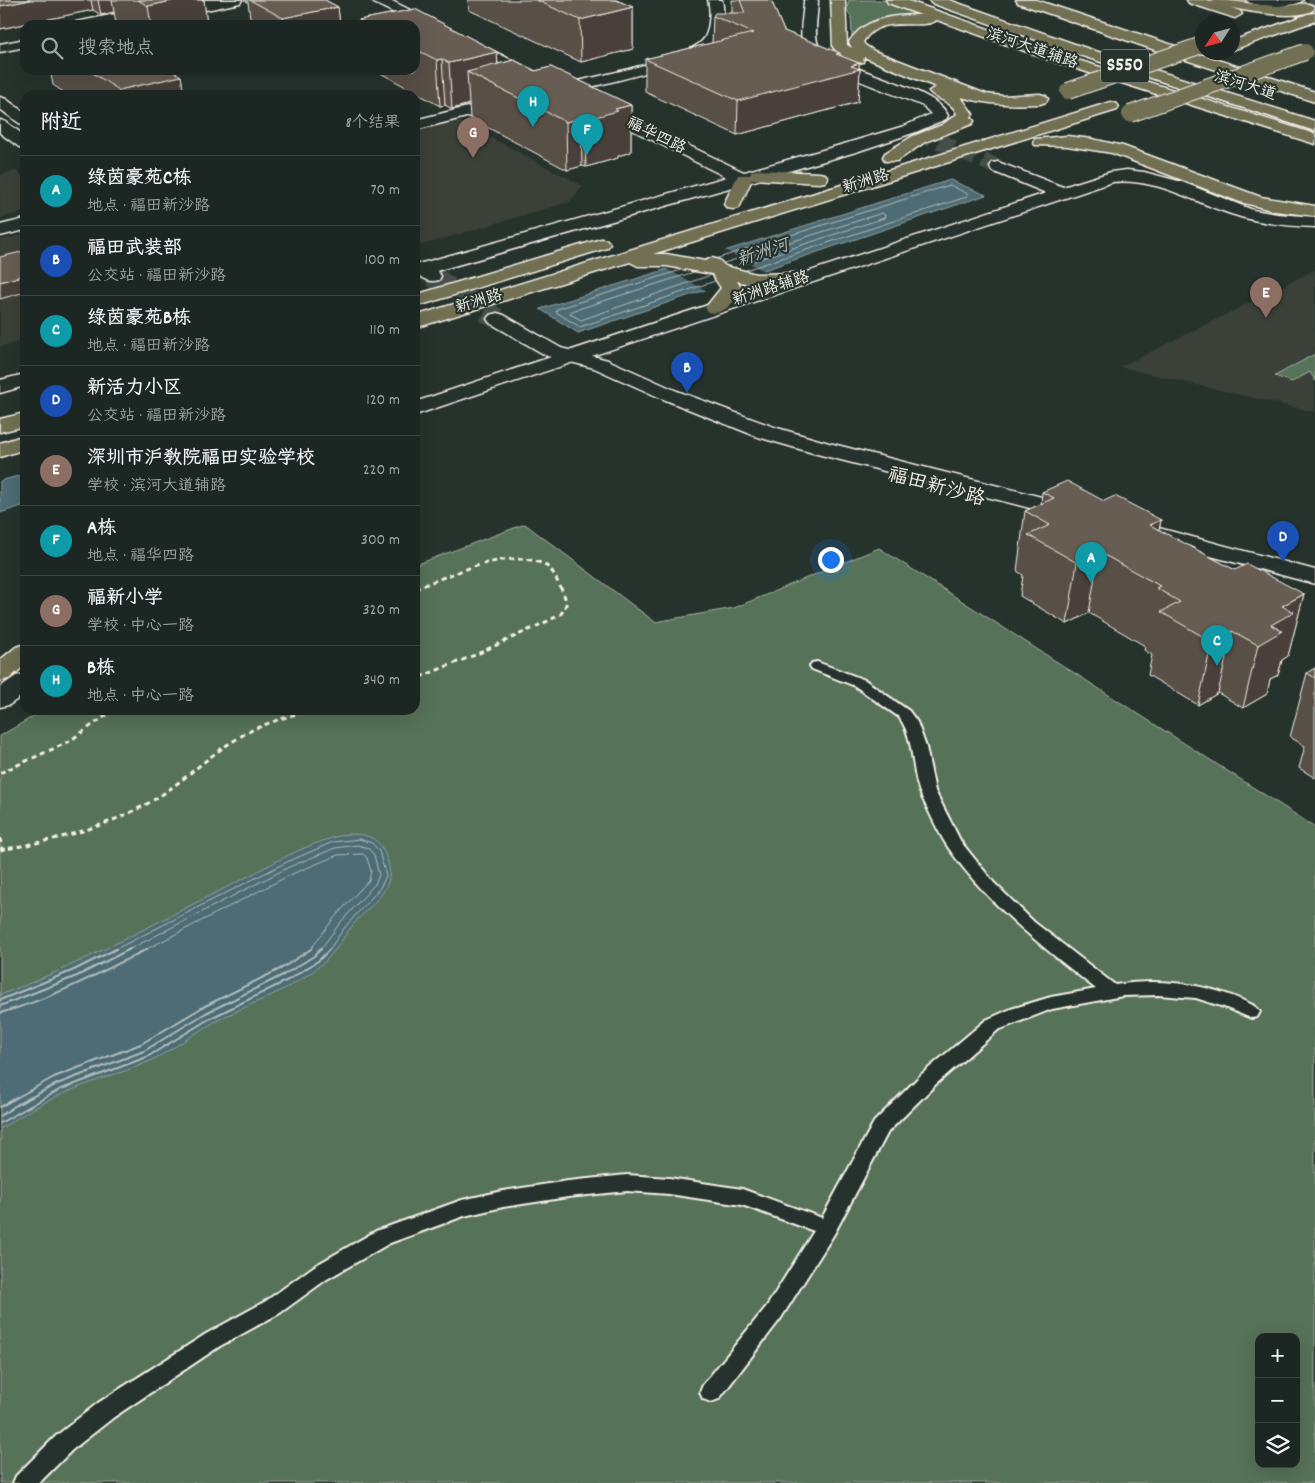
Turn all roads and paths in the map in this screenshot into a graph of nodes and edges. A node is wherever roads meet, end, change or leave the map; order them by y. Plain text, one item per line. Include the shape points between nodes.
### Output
1 (205, 0) edge
2 (235, 0) edge
3 (379, 0) edge
4 (399, 0) edge
5 (715, 0) edge
6 (811, 0) edge
7 (838, 0) edge
8 (893, 0) edge
9 (930, 0) edge
10 (936, 0) edge
11 (1194, 0) edge
12 (1219, 0) edge
13 (1253, 0) edge
14 (1023, 5) edge
15 (1308, 5) edge
16 (961, 16) junction
17 (107, 20) edge
18 (137, 20) edge
19 (1241, 29) edge
20 (20, 37) edge
21 (0, 42) edge
22 (1240, 43) edge
23 (20, 44) edge
24 (1195, 47) edge
25 (1311, 47) edge
26 (0, 48) edge
27 (1195, 59) edge
28 (567, 87) junction
29 (1315, 97) edge
30 (1040, 99) junction
31 (0, 102) edge
32 (1315, 108) edge
33 (1030, 114) dead end
34 (1130, 114) junction
35 (20, 116) edge
36 (420, 124) edge
37 (0, 125) edge
38 (949, 126) junction
39 (1315, 126) edge
40 (984, 128) dead end
41 (1315, 139) edge
42 (20, 140) edge
43 (1041, 142) junction
44 (890, 156) junction
45 (873, 162) dead end
46 (915, 167) junction
47 (998, 167) tunnel mouth
48 (837, 173) dead end
49 (751, 177) junction
50 (819, 178) junction
51 (771, 193) dead end
52 (1061, 193) junction
53 (752, 198) dead end
54 (1315, 201) edge
55 (733, 204) junction
56 (1315, 211) edge
57 (718, 219) junction
58 (1315, 222) edge
59 (20, 225) edge
60 (0, 231) edge
61 (618, 239) dead end
62 (615, 260) junction
63 (720, 271) junction
64 (426, 278) edge
65 (802, 280) junction
66 (420, 289) edge
67 (466, 306) junction
68 (715, 308) junction
69 (497, 319) tunnel mouth
70 (420, 320) edge
71 (420, 329) edge
72 (569, 357) junction
73 (20, 381) edge
74 (0, 387) edge
75 (420, 407) edge
76 (20, 420) edge
77 (0, 426) edge
78 (20, 444) edge
79 (1, 450) edge
80 (1108, 527) junction
81 (1315, 577) edge
82 (420, 587) edge
83 (1315, 589) edge
84 (20, 656) edge
85 (817, 666) dead end
86 (0, 673) edge
87 (420, 677) edge
88 (20, 685) edge
89 (0, 699) edge
90 (107, 715) edge
91 (294, 715) edge
92 (0, 773) edge
93 (0, 838) edge
94 (1, 850) edge
95 (1112, 992) junction
96 (1251, 1012) dead end
97 (827, 1228) junction
98 (711, 1392) dead end
99 (24, 1483) edge

1 - 17 street
2 - 18 street
3 - 28 street, 福华四路
4 - 28 street, 福华四路
5 - 28 street via 712,38 699,52
6 - 49 street via 810,44 815,52 922,99 938,110 940,116 914,131
7 - 38 main road via 840,47 851,56 957,101 965,114
8 - 16 main road, 滨河大道辅路
9 - 16 main road
10 - 16 main road, 滨河大道 / S550
11 - 19 main road via 1242,17
12 - 15 main road via 1262,10
13 - 15 street
14 - 29 main road
14 - 32 main road, 滨河大道 / S550 via 1196,70
15 - 19 main road
15 - 22 main road via 1257,38
16 - 30 main road via 887,22 865,30 858,35 856,42 869,54 967,94 1003,101
16 - 39 main road, 滨河大道 / S550
16 - 41 main road, 滨河大道辅路 via 1086,68
20 - 21 street
23 - 26 street
24 - 30 main road, bridge
25 - 34 main road, bridge
25 - 46 main road, 新洲路 via 1286,46 1111,107
27 - 33 main road
28 - 36 street
28 - 49 street, 福华四路
30 - 38 main road
31 - 35 street
34 - 43 main road
34 - 54 main road via 1120,120 1118,130 1139,146 1248,189 1276,197
37 - 42 street
38 - 44 main road
40 - 44 main road, 新洲路
43 - 46 main road via 1002,155
43 - 56 main road via 1105,145 1249,199
44 - 45 main road, 新洲路
46 - 57 main road, 新洲路
47 - 52 street
48 - 50 main road, 新洲路
49 - 50 main road
49 - 55 main road
49 - 64 street
50 - 51 main road, 新洲路
52 - 58 street, 新洲路辅路 via 1128,175 1159,181 1252,215
52 - 65 street, 新洲路辅路
53 - 55 main road, 新洲路
55 - 57 main road, 新洲路
57 - 62 main road, 新洲路
57 - 63 main road via 707,241 707,255
59 - 60 street
61 - 64 main road, 新洲路
62 - 63 main road via 683,262
62 - 67 main road, 新洲路
63 - 65 main road via 756,280
63 - 68 main road via 731,288
64 - 66 street
65 - 68 street, 新洲路辅路
67 - 70 main road, 新洲路
67 - 71 main road
68 - 72 street, 新洲路辅路
69 - 72 street, 福田新沙路 via 534,342
72 - 75 street, 新洲路辅路
72 - 80 street, 福田新沙路 via 623,385 755,439
73 - 74 street
76 - 77 main road
78 - 79 main road
80 - 81 street, 福田新沙路
80 - 83 street, 福田新沙路
82 - 87 path via 501,561 534,561 553,573 566,598 564,610 555,617 462,662
84 - 86 main road
85 - 95 lane via 860,683 904,714 910,722 918,748 927,791 954,844 988,887 1028,926
88 - 89 street
90 - 92 path via 68,742
91 - 94 path via 236,739 168,792 134,809 76,832
93 - 94 path
95 - 96 lane via 1158,989 1196,992
95 - 97 lane via 1051,1003 992,1025 929,1079 881,1127
97 - 98 lane via 774,1312
97 - 99 lane via 742,1197 627,1183 559,1190 462,1208 383,1237 320,1273 273,1307 213,1340 106,1410 64,1443

